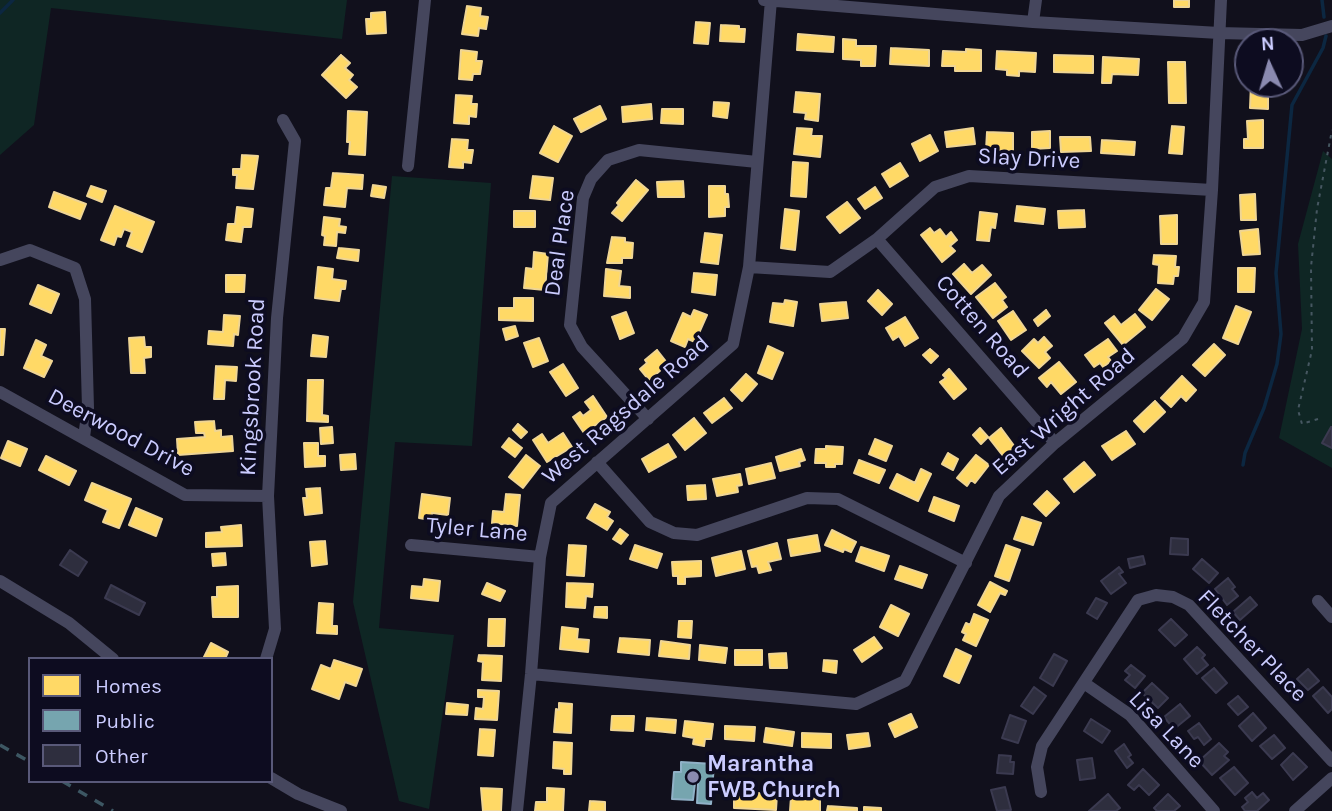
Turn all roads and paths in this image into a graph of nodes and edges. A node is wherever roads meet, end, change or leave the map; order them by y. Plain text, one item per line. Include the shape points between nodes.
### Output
1 (425, 0) edge
2 (764, 0) edge
3 (771, 0) edge
4 (1036, 0) edge
5 (1221, 0) edge
6 (1033, 22) junction
7 (1332, 26) edge
8 (1219, 33) junction
9 (283, 120) dead end
10 (1332, 130) edge
11 (757, 162) junction
12 (408, 166) dead end
13 (1212, 190) junction
14 (877, 239) junction
15 (0, 260) edge
16 (749, 267) junction
17 (0, 392) edge
18 (648, 419) junction
19 (1318, 419) dead end
20 (84, 437) junction
21 (1055, 443) junction
22 (597, 462) junction
23 (268, 496) junction
24 (411, 545) dead end
25 (540, 557) junction
26 (966, 563) junction
27 (0, 581) edge
28 (1318, 601) dead end
29 (1332, 617) edge
30 (111, 657) edge
31 (267, 657) edge
32 (531, 674) junction
33 (1084, 683) junction
34 (1332, 761) edge
35 (1332, 778) edge
36 (273, 779) edge
37 (1041, 792) dead end
38 (1312, 806) edge
39 (341, 811) edge
40 (517, 811) edge
41 (1214, 811) edge
42 (1296, 811) edge

1 - 12 street
2 - 3 street
3 - 6 street
3 - 11 street, West Ragsdale Road
4 - 6 street
5 - 8 street, East Wright Road
6 - 8 street
7 - 8 street via 1302,35
8 - 13 street, East Wright Road
9 - 23 street, Kingsbrook Road via 295,141 277,318
10 - 19 path via 1311,267 1312,350 1298,410 1302,424
11 - 16 street, West Ragsdale Road
11 - 18 street, Deal Place via 639,150 608,160 591,178 583,198 570,325 582,347
13 - 14 street, Slay Drive via 969,176 935,187
13 - 21 street, East Wright Road via 1204,302 1183,338
14 - 16 street, Slay Drive via 830,272
14 - 21 street, Cotten Road
15 - 20 street via 30,250 75,268 85,299 88,408
16 - 18 street, West Ragsdale Road via 733,344
17 - 20 street, Deerwood Drive
18 - 22 street, West Ragsdale Road
20 - 23 street, Deerwood Drive via 186,495
21 - 26 street, East Wright Road via 999,496
22 - 25 street, West Ragsdale Road via 551,503
22 - 26 street via 650,522 674,533 697,535 807,498 838,499
23 - 31 street, Kingsbrook Road via 275,629
24 - 25 street, Tyler Lane
25 - 32 street, West Ragsdale Road
26 - 32 street, East Wright Road via 905,681 856,705
27 - 30 street via 69,622
28 - 29 street
32 - 40 street, West Ragsdale Road
33 - 34 street, Fletcher Place via 1138,600 1173,597 1189,604
33 - 37 street, Fletcher Place via 1042,746 1037,767
33 - 41 street, Lisa Lane via 1130,715
35 - 38 street
36 - 39 street
38 - 42 street

